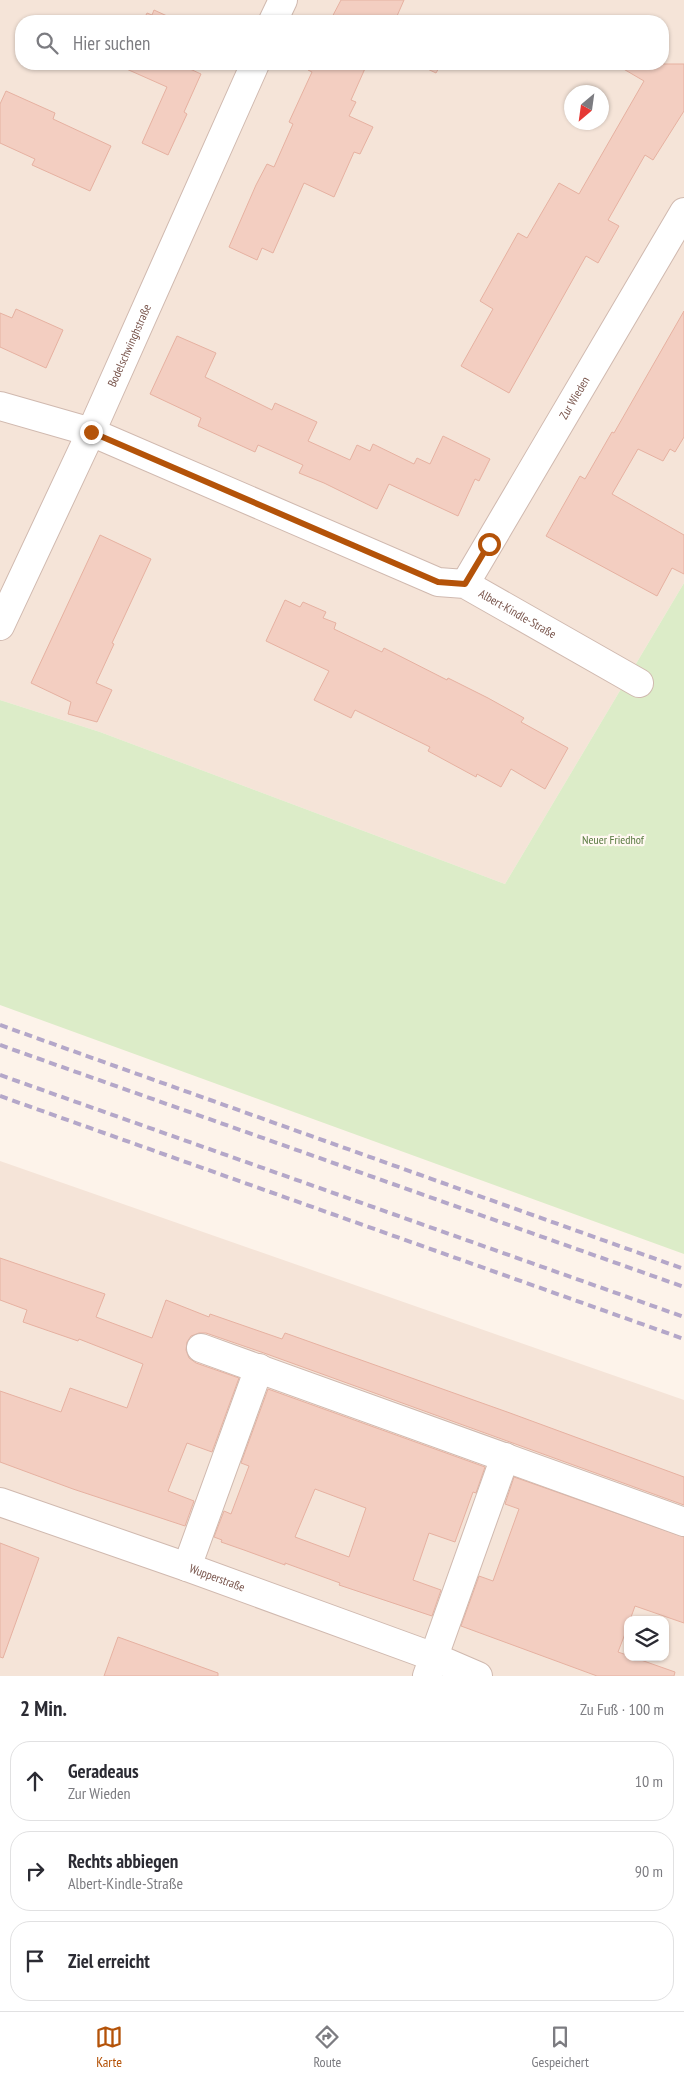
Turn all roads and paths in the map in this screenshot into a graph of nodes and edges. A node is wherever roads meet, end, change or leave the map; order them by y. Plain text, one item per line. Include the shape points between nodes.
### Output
1 (283, 0) edge
2 (277, 15) edge
3 (252, 70) edge
4 (684, 212) edge
5 (0, 406) edge
6 (91, 432) junction
7 (465, 584) junction
8 (0, 626) edge
9 (639, 684) dead end
10 (201, 1348) dead end
11 (259, 1368) junction
12 (505, 1457) junction
13 (0, 1502) edge
14 (684, 1522) edge
15 (187, 1567) junction
16 (430, 1666) edge
17 (478, 1676) edge

1 - 2 street
3 - 6 street, Bodelschwinghstraße
4 - 7 street, Zur Wieden
5 - 6 street, Albert-Kindle-Straße
6 - 7 street, Albert-Kindle-Straße via 438,582
6 - 8 street, Bodelschwinghstraße
7 - 9 street, Albert-Kindle-Straße
10 - 11 street
11 - 12 street
11 - 15 street
12 - 14 street
12 - 16 street
13 - 15 street, Wupperstraße
15 - 16 street, Wupperstraße
16 - 17 street, Wupperstraße

